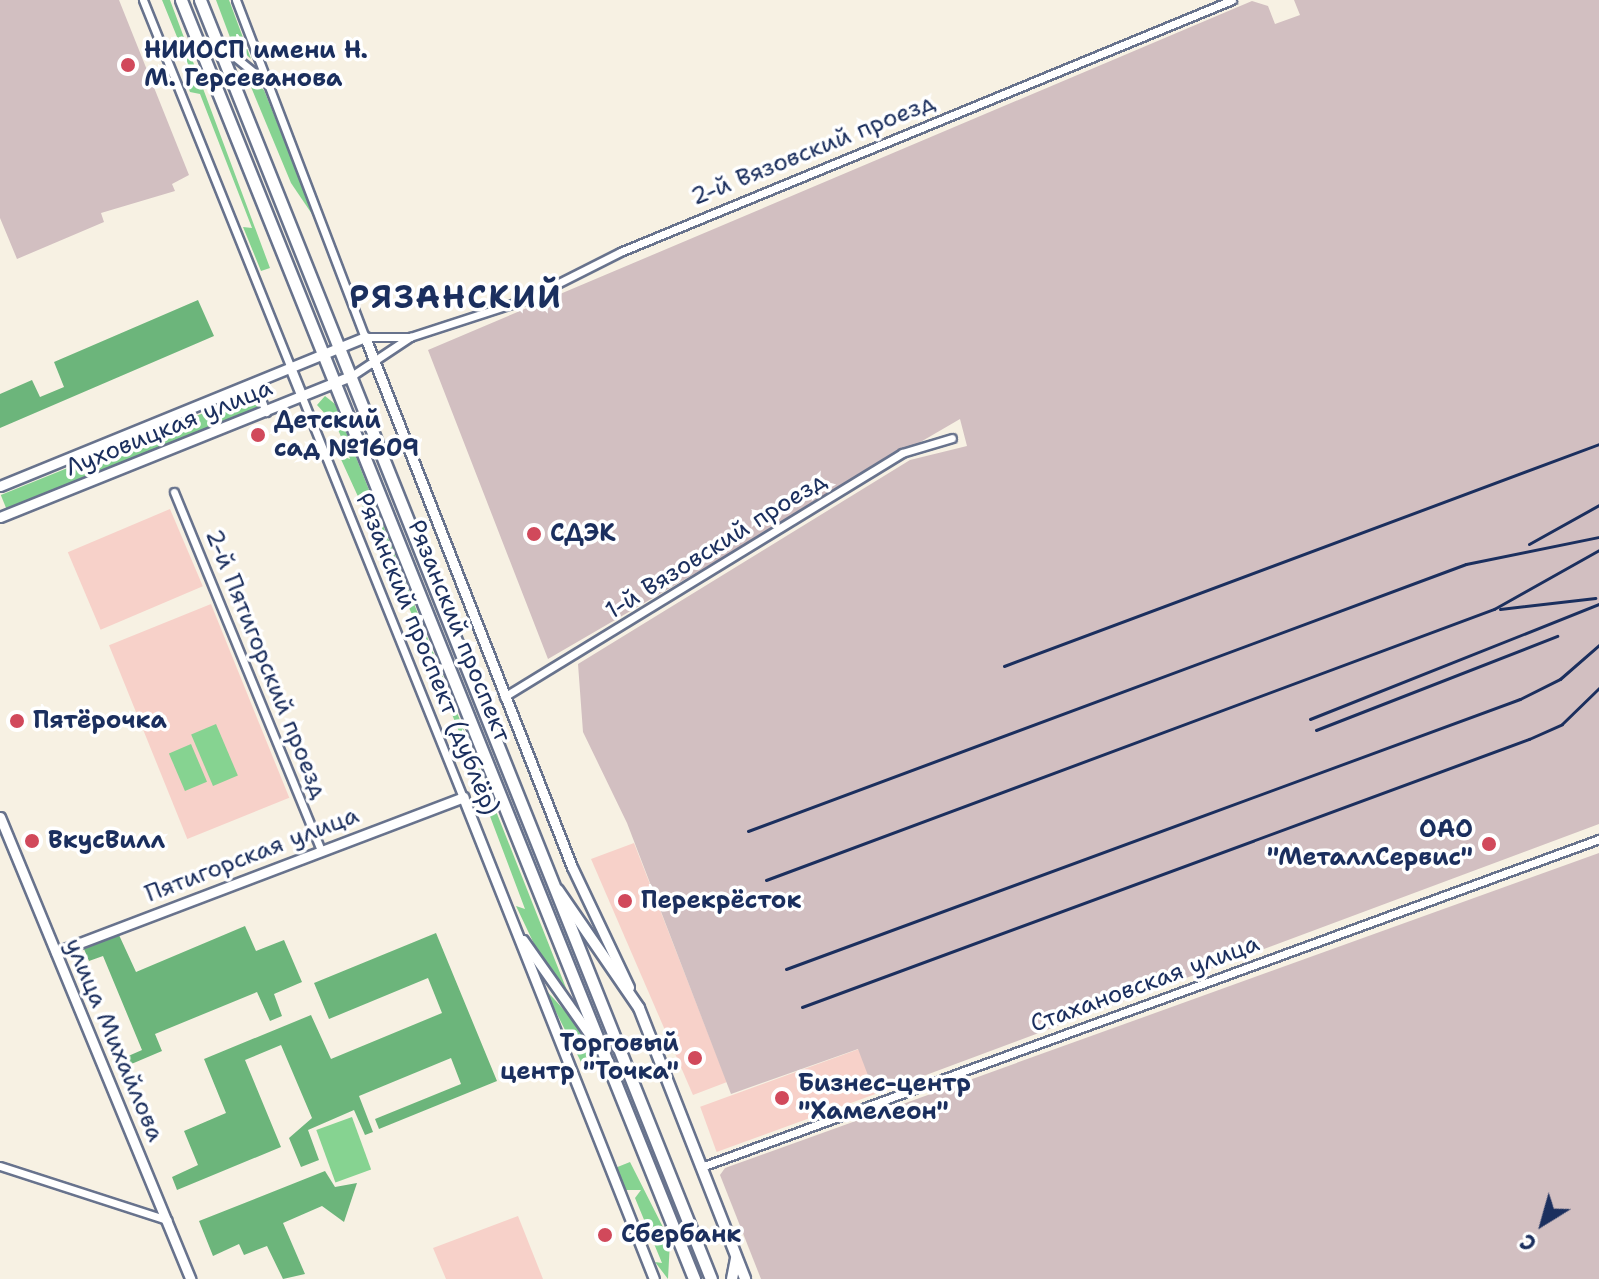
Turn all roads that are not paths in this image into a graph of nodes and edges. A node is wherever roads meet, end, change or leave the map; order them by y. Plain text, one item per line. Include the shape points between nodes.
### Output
1 (143, 0) edge
2 (181, 0) edge
3 (200, 0) edge
4 (236, 0) edge
5 (1232, 0) edge
6 (218, 43) junction
7 (270, 86) junction
8 (365, 337) junction
9 (410, 337) junction
10 (342, 348) junction
11 (325, 356) junction
12 (375, 365) junction
13 (292, 372) junction
14 (353, 375) junction
15 (336, 382) junction
16 (256, 386) junction
17 (302, 397) junction
18 (266, 412) junction
19 (952, 438) dead end
20 (0, 486) edge
21 (174, 492) dead end
22 (0, 517) edge
23 (504, 697) junction
24 (463, 797) junction
25 (0, 817) edge
26 (1599, 839) edge
27 (321, 850) junction
28 (554, 883) junction
29 (516, 926) junction
30 (56, 952) junction
31 (639, 1008) junction
32 (599, 1048) junction
33 (0, 1166) edge
34 (704, 1166) junction
35 (167, 1220) junction
36 (735, 1248) junction
37 (190, 1279) edge
38 (654, 1279) edge
39 (694, 1279) edge
40 (711, 1279) edge
41 (732, 1279) edge
42 (745, 1279) edge

1 - 13 street, Рязанский проспект (дублёр)
2 - 11 main road, Рязанский проспект
3 - 6 main road, Рязанский проспект
4 - 7 street
5 - 9 street, 2-й Вязовский проезд via 635,246 527,299
6 - 7 street
6 - 10 main road, Рязанский проспект
7 - 8 street
8 - 9 street, 2-й Вязовский проезд
8 - 10 street, 2-й Вязовский проезд
8 - 12 street
9 - 12 street, 2-й Вязовский проезд
10 - 11 street, Луховицкая улица
10 - 14 main road, Рязанский проспект
11 - 13 street, Луховицкая улица
11 - 15 main road, Рязанский проспект
12 - 14 street, 2-й Вязовский проезд
12 - 23 street
13 - 16 street, Луховицкая улица
13 - 17 street, Рязанский проспект (дублёр)
14 - 15 street, Луховицкая улица
14 - 28 main road, Рязанский проспект
15 - 17 street, Луховицкая улица
15 - 32 main road, Рязанский проспект
16 - 18 street
16 - 20 street, Луховицкая улица
17 - 18 street, Луховицкая улица
17 - 24 street, Рязанский проспект (дублёр)
18 - 22 street, Луховицкая улица
19 - 23 street, 1-й Вязовский проезд via 902,453
21 - 27 street, 2-й Пятигорский проезд
23 - 31 street
24 - 27 street, Пятигорская улица
24 - 29 street, Рязанский проспект (дублёр)
25 - 30 street, улица Михайлова
26 - 34 street, Стахановская улица
27 - 30 street, Пятигорская улица
28 - 31 main road
28 - 40 main road, Рязанский проспект
29 - 32 street
29 - 38 street, Рязанский проспект (дублёр)
30 - 35 street, улица Михайлова
31 - 34 main road
32 - 39 main road, Рязанский проспект
33 - 35 street
34 - 36 main road
35 - 37 street, улица Михайлова
36 - 41 main road
36 - 42 main road

